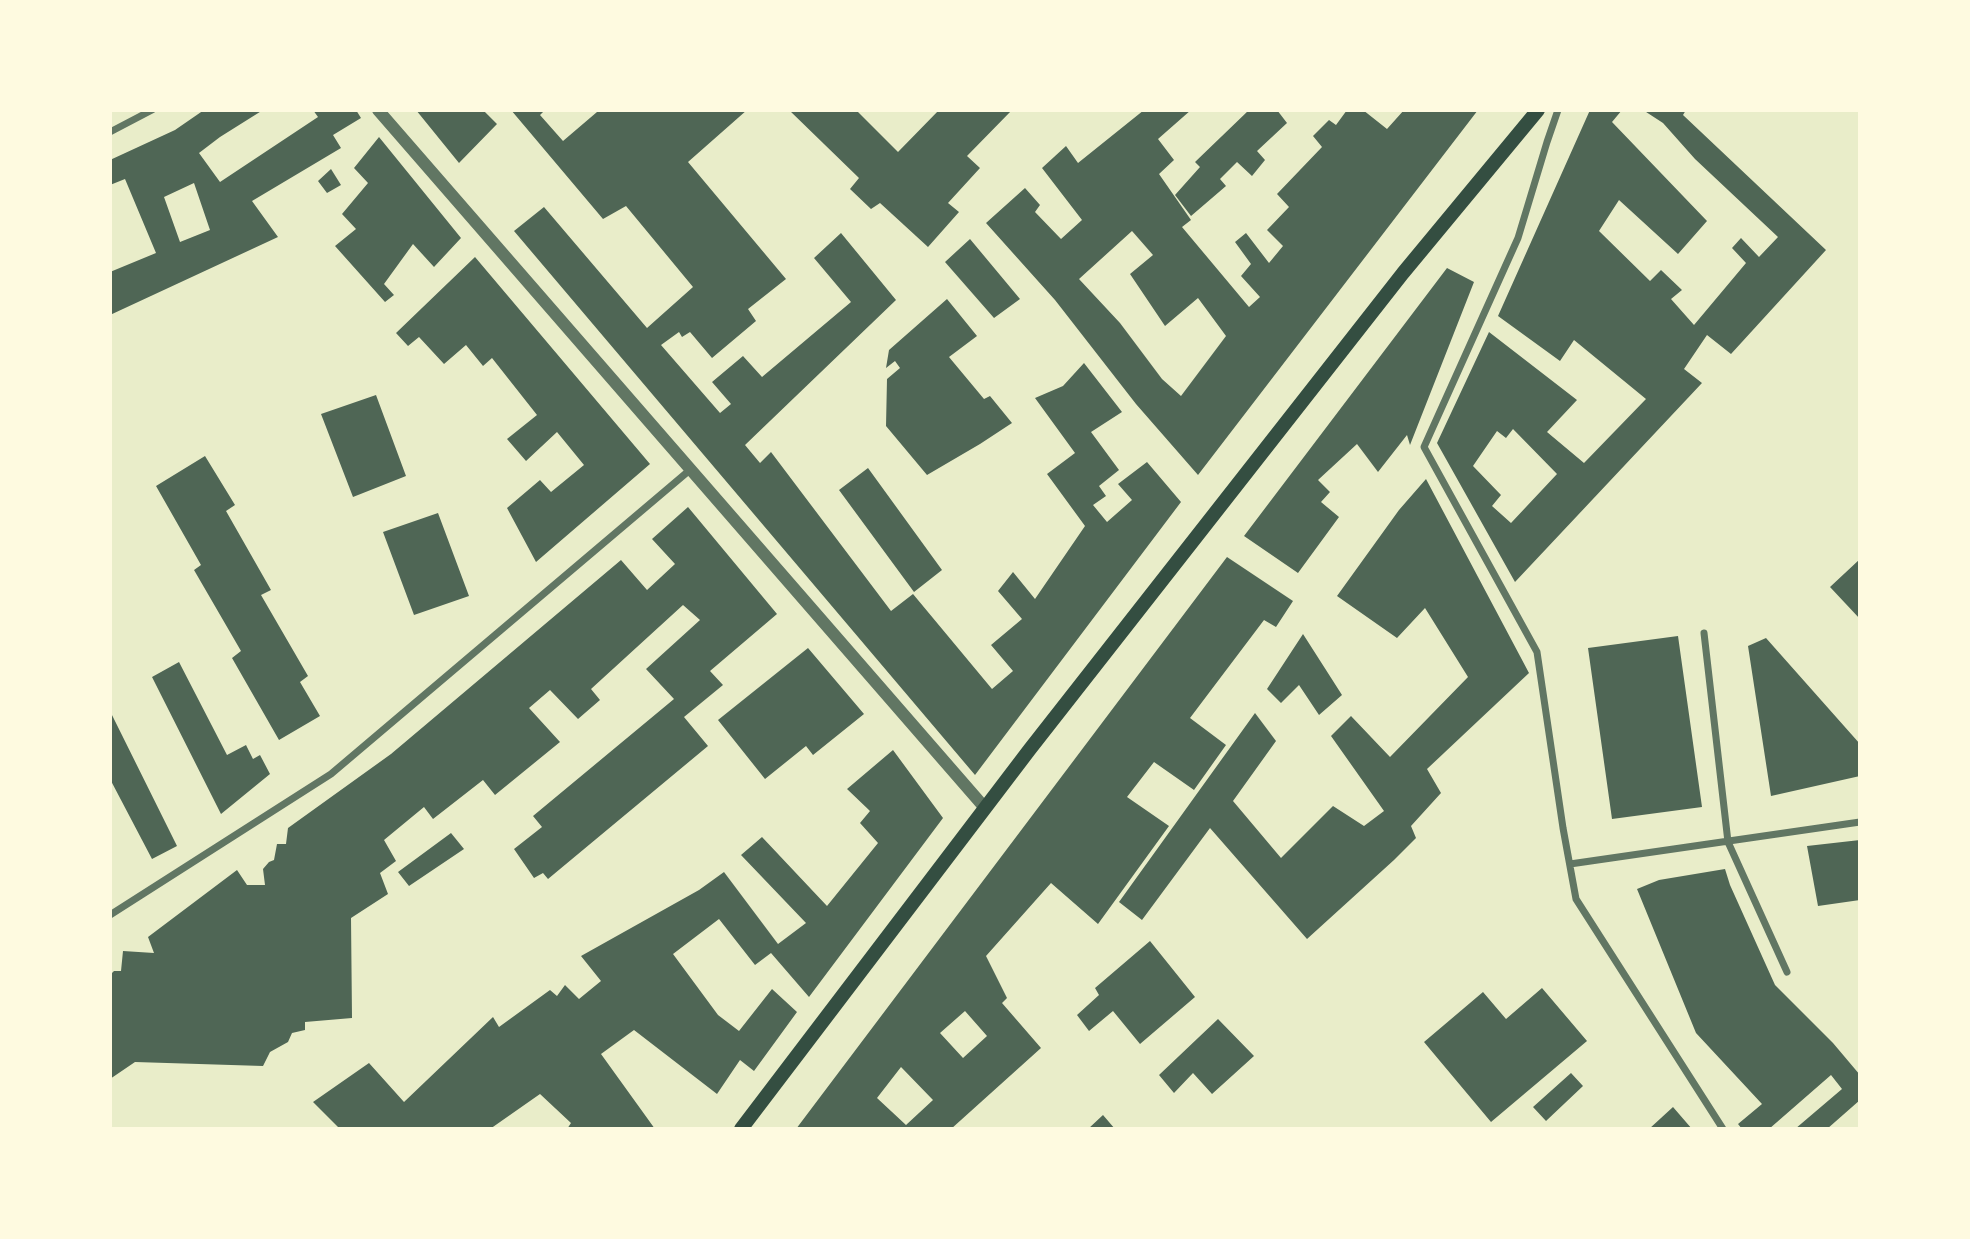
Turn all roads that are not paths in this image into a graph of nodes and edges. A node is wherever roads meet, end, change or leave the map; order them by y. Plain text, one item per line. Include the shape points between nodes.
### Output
1 (152, 110) edge
2 (379, 110) edge
3 (1538, 110) edge
4 (1559, 110) edge
5 (110, 132) edge
6 (691, 470) junction
7 (1704, 633) dead end
8 (985, 808) junction
9 (1860, 822) edge
10 (1728, 842) junction
11 (1570, 864) junction
12 (110, 915) edge
13 (1787, 972) dead end
14 (741, 1129) edge
15 (1723, 1129) edge

1 - 5 street
2 - 6 street
3 - 8 main road via 1403,273
4 - 11 street via 1518,238 1424,447 1537,652
6 - 8 street
6 - 12 street via 331,774
7 - 10 street
8 - 14 main road
9 - 10 street
10 - 11 street
10 - 13 street
11 - 15 street via 1576,899

